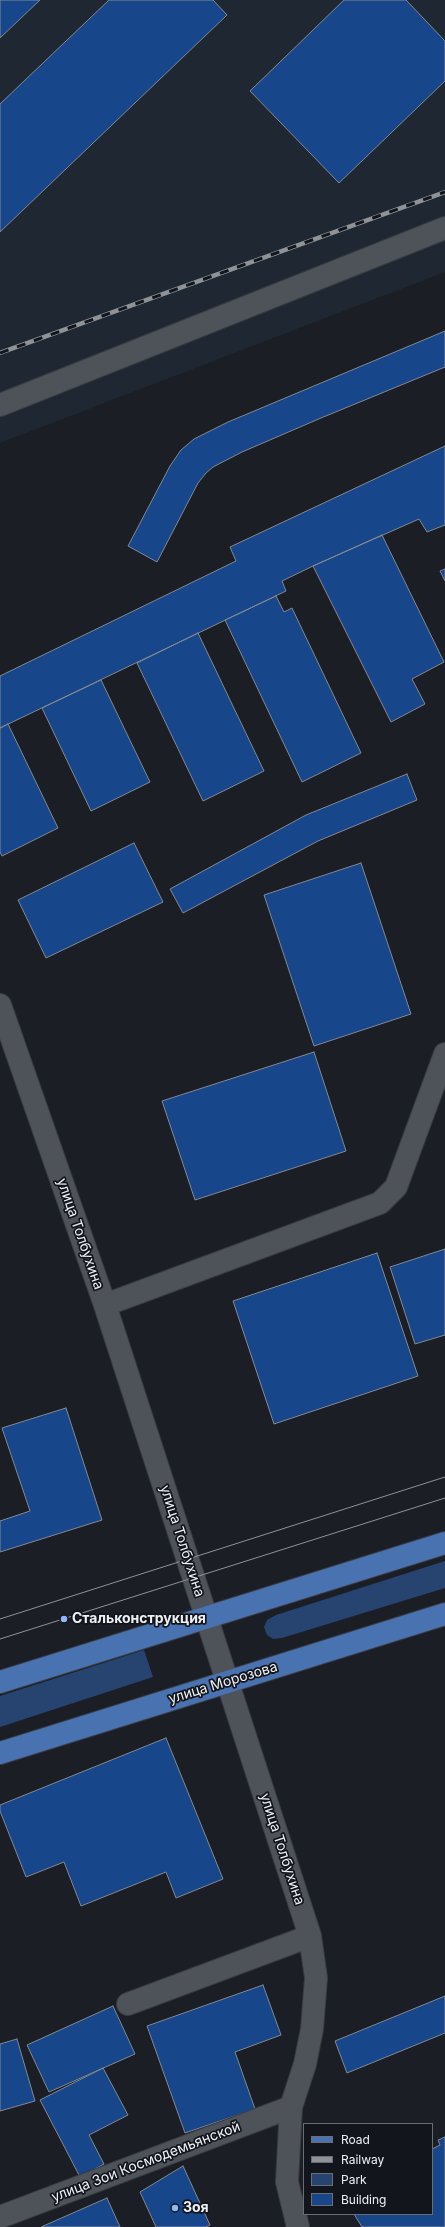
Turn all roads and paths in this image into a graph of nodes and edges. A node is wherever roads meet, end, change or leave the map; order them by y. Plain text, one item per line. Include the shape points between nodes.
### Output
1 (445, 228) edge
2 (0, 405) edge
3 (0, 1004) edge
4 (445, 1054) edge
5 (105, 1304) junction
6 (445, 1543) edge
7 (445, 1614) edge
8 (208, 1618) junction
9 (0, 1682) edge
10 (228, 1682) junction
11 (0, 1753) edge
12 (310, 1936) junction
13 (128, 2004) dead end
14 (291, 2107) junction
15 (0, 2217) edge
16 (298, 2227) edge

1 - 2 street
3 - 5 street, улица Толбухина
4 - 5 street via 396,1188 380,1203
5 - 8 street, улица Толбухина
6 - 8 main road
7 - 10 main road, улица Морозова
8 - 9 main road
8 - 10 street, улица Толбухина
10 - 11 main road, улица Морозова
10 - 12 street, улица Толбухина
12 - 13 street
12 - 14 street, улица Толбухина via 316,1978 312,2029 305,2064
14 - 15 street, улица Зои Космодемьянской
14 - 16 street, улица Толбухина via 287,2182

